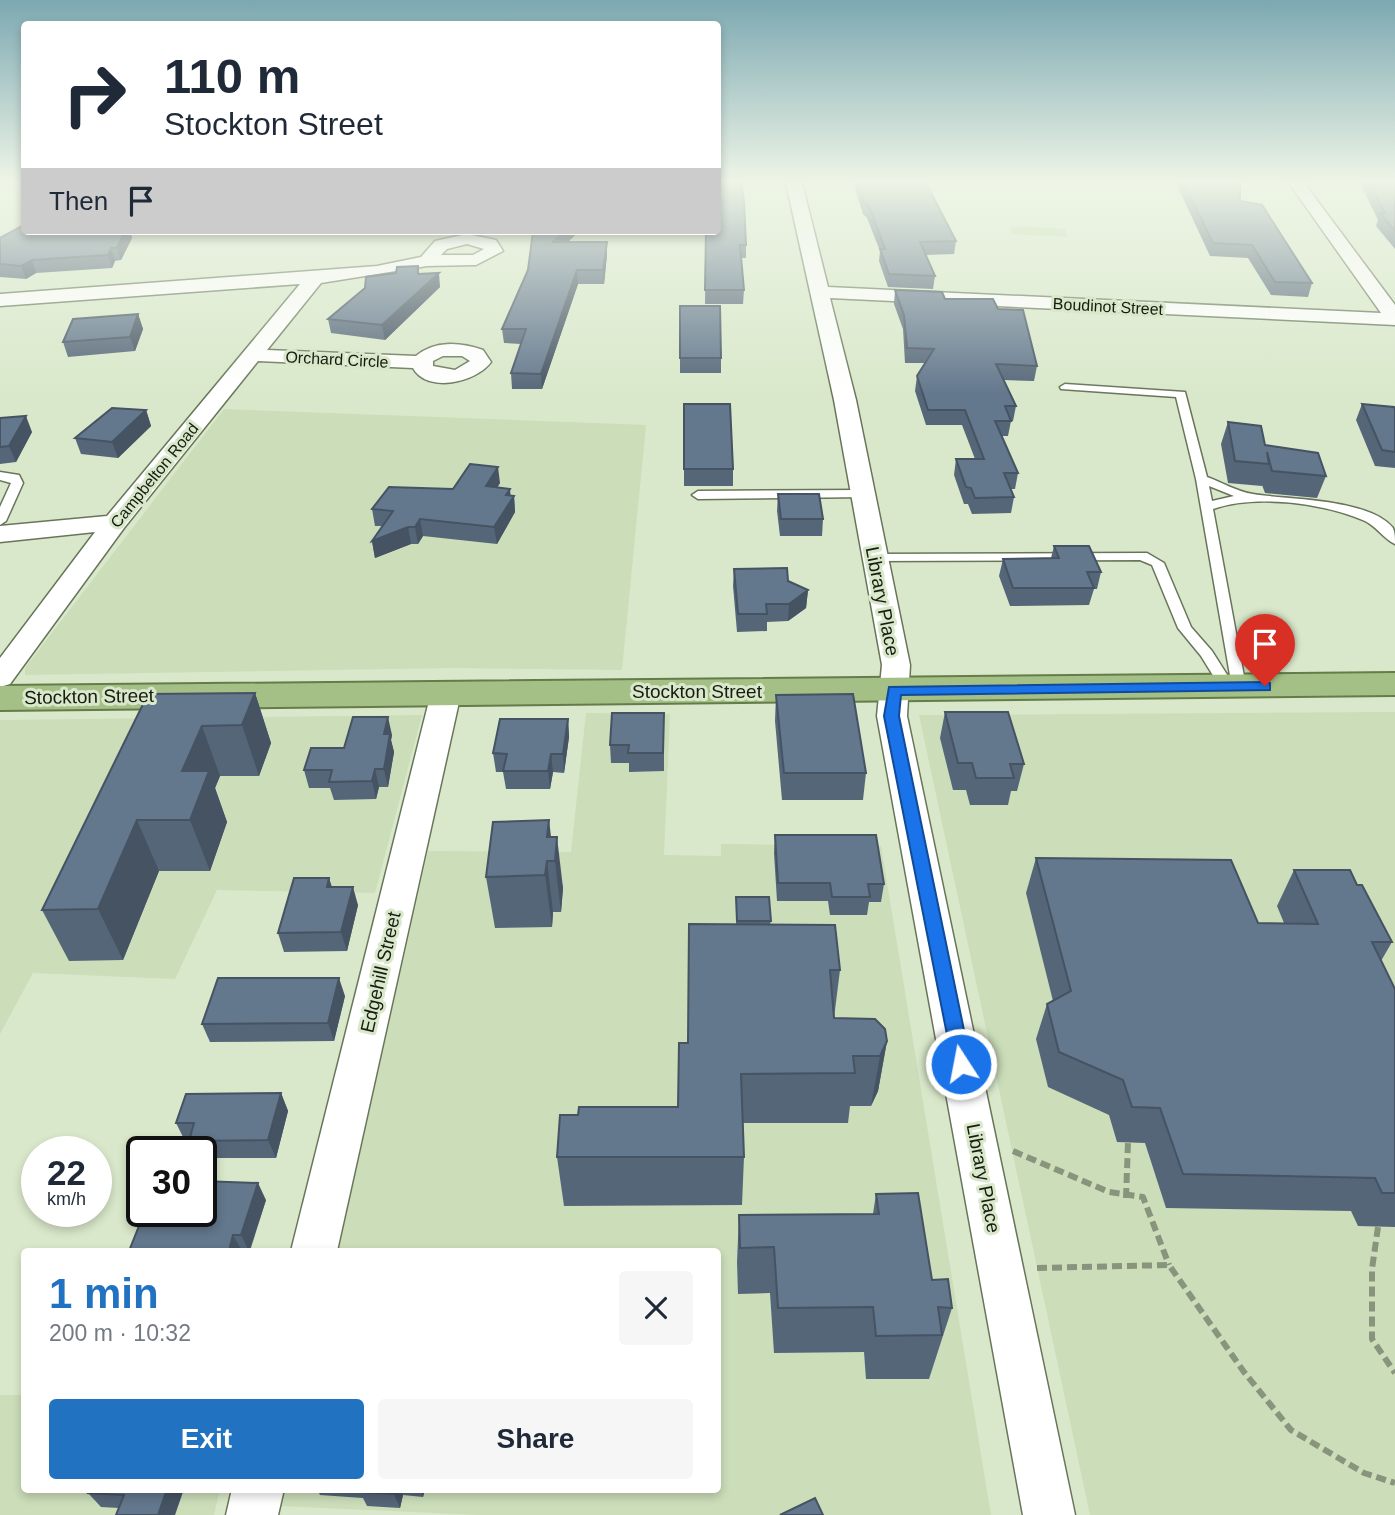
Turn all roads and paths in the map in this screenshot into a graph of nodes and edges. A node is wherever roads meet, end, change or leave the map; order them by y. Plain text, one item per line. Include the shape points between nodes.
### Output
1 (811, 254) edge
2 (1347, 254) edge
3 (427, 261) dead end
4 (315, 278) junction
5 (820, 292) junction
6 (0, 300) edge
7 (1395, 319) edge
8 (254, 355) junction
9 (421, 362) dead end
10 (1065, 387) dead end
11 (0, 476) edge
12 (1202, 479) junction
13 (863, 494) junction
14 (698, 495) dead end
15 (1250, 498) junction
16 (1206, 507) junction
17 (0, 521) edge
18 (114, 523) junction
19 (0, 534) edge
20 (1395, 540) edge
21 (875, 558) junction
22 (0, 678) edge
23 (1395, 684) edge
24 (1233, 687) junction
25 (894, 690) junction
26 (446, 693) junction
27 (0, 698) edge
28 (976, 1142) junction
29 (1128, 1142) dead end
30 (1126, 1198) junction
31 (1378, 1227) dead end
32 (315, 1248) edge
33 (1169, 1265) junction
34 (1001, 1269) junction
35 (1395, 1373) edge
36 (1395, 1483) edge
37 (257, 1493) edge
38 (252, 1515) edge
39 (1049, 1515) edge

1 - 5 street, Library Place
2 - 7 street
3 - 4 street
4 - 6 street
4 - 8 street, Campbelton Road
5 - 7 street, Boudinot Street
5 - 13 street, Library Place
8 - 9 street, Orchard Circle
8 - 18 street, Campbelton Road
10 - 12 lane via 1181,394
11 - 17 lane via 15,478 17,483
12 - 15 lane
12 - 16 lane
13 - 14 lane
13 - 21 street, Library Place
15 - 16 lane
15 - 20 lane via 1345,509 1374,519 1392,531
16 - 24 lane
18 - 19 street
18 - 22 street, Campbelton Road
21 - 24 lane via 1142,556 1158,563 1185,628
21 - 25 street, Library Place via 896,665
23 - 24 highway, Stockton Street
24 - 25 highway, Stockton Street
25 - 26 highway, Stockton Street
25 - 28 street, Library Place via 892,716
26 - 27 highway, Stockton Street
26 - 32 street, Edgehill Street
28 - 30 path via 1043,1159 1091,1186
28 - 34 street, Library Place
29 - 30 path
30 - 33 path via 1143,1198
31 - 35 path via 1372,1269 1372,1339
33 - 34 path
33 - 36 path via 1291,1430 1364,1473
34 - 39 street, Library Place
37 - 38 street

